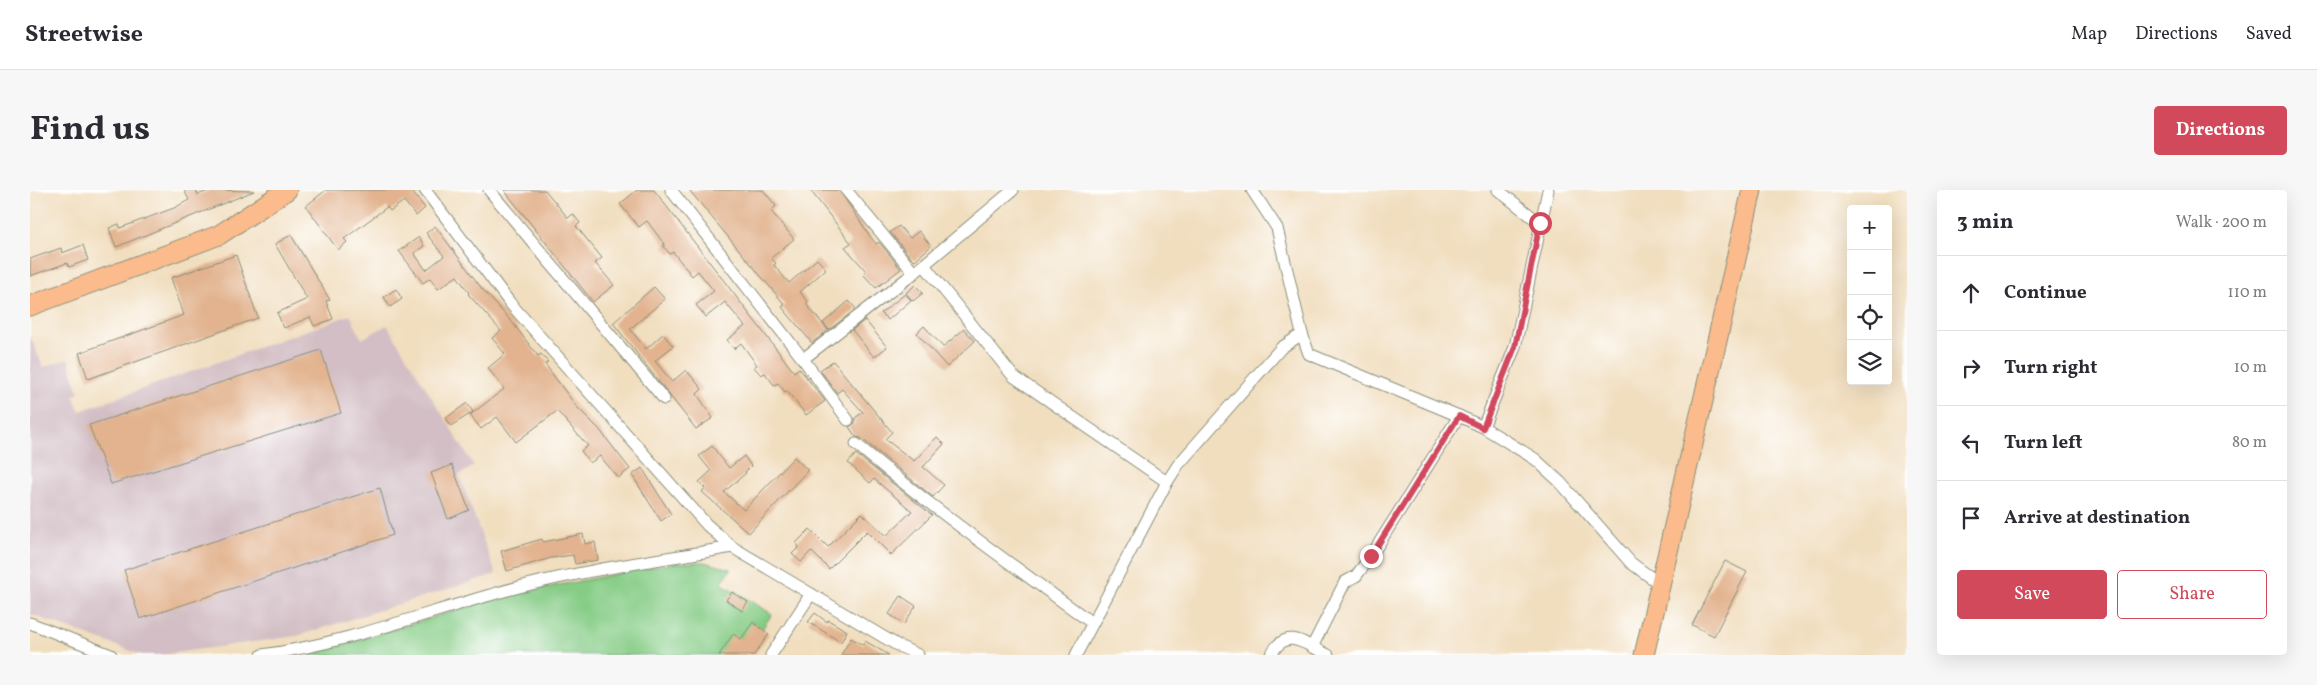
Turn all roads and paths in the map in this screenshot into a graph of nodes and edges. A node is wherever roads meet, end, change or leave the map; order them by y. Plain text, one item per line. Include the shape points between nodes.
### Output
1 (287, 190) edge
2 (425, 190) edge
3 (489, 190) edge
4 (671, 190) edge
5 (846, 190) edge
6 (1013, 190) edge
7 (1252, 190) edge
8 (1498, 190) edge
9 (1548, 190) edge
10 (1752, 190) edge
11 (1540, 223) junction
12 (924, 264) junction
13 (914, 273) junction
14 (30, 306) edge
15 (1302, 334) junction
16 (803, 359) junction
17 (664, 399) dead end
18 (1459, 416) junction
19 (848, 420) dead end
20 (1483, 428) junction
21 (856, 444) dead end
22 (1167, 482) junction
23 (732, 547) junction
24 (1660, 584) junction
25 (811, 594) junction
26 (30, 623) edge
27 (1092, 623) junction
28 (1312, 647) junction
29 (111, 655) edge
30 (262, 655) edge
31 (771, 655) edge
32 (918, 655) edge
33 (1076, 655) edge
34 (1271, 655) edge
35 (1328, 655) edge
36 (1644, 655) edge

1 - 14 main road via 219,235
2 - 23 street via 517,310 707,525
3 - 17 street
4 - 16 street
5 - 13 street
6 - 12 street
7 - 15 street via 1277,228
8 - 11 street
9 - 11 street
10 - 24 main road
11 - 20 street via 1515,347
12 - 13 street
12 - 22 street via 1013,376
13 - 16 street
15 - 18 street via 1309,354
15 - 22 street via 1281,348
16 - 19 street
18 - 20 street
18 - 28 street via 1371,556 1356,576 1345,582
20 - 24 street via 1535,459 1560,482 1631,563
21 - 27 street via 981,543
22 - 27 street
23 - 25 street
23 - 30 street via 542,582 397,624 297,650
24 - 36 main road
25 - 31 street
25 - 32 street
26 - 29 street
27 - 33 street
28 - 34 street via 1292,638 1285,639 1278,643
28 - 35 street

